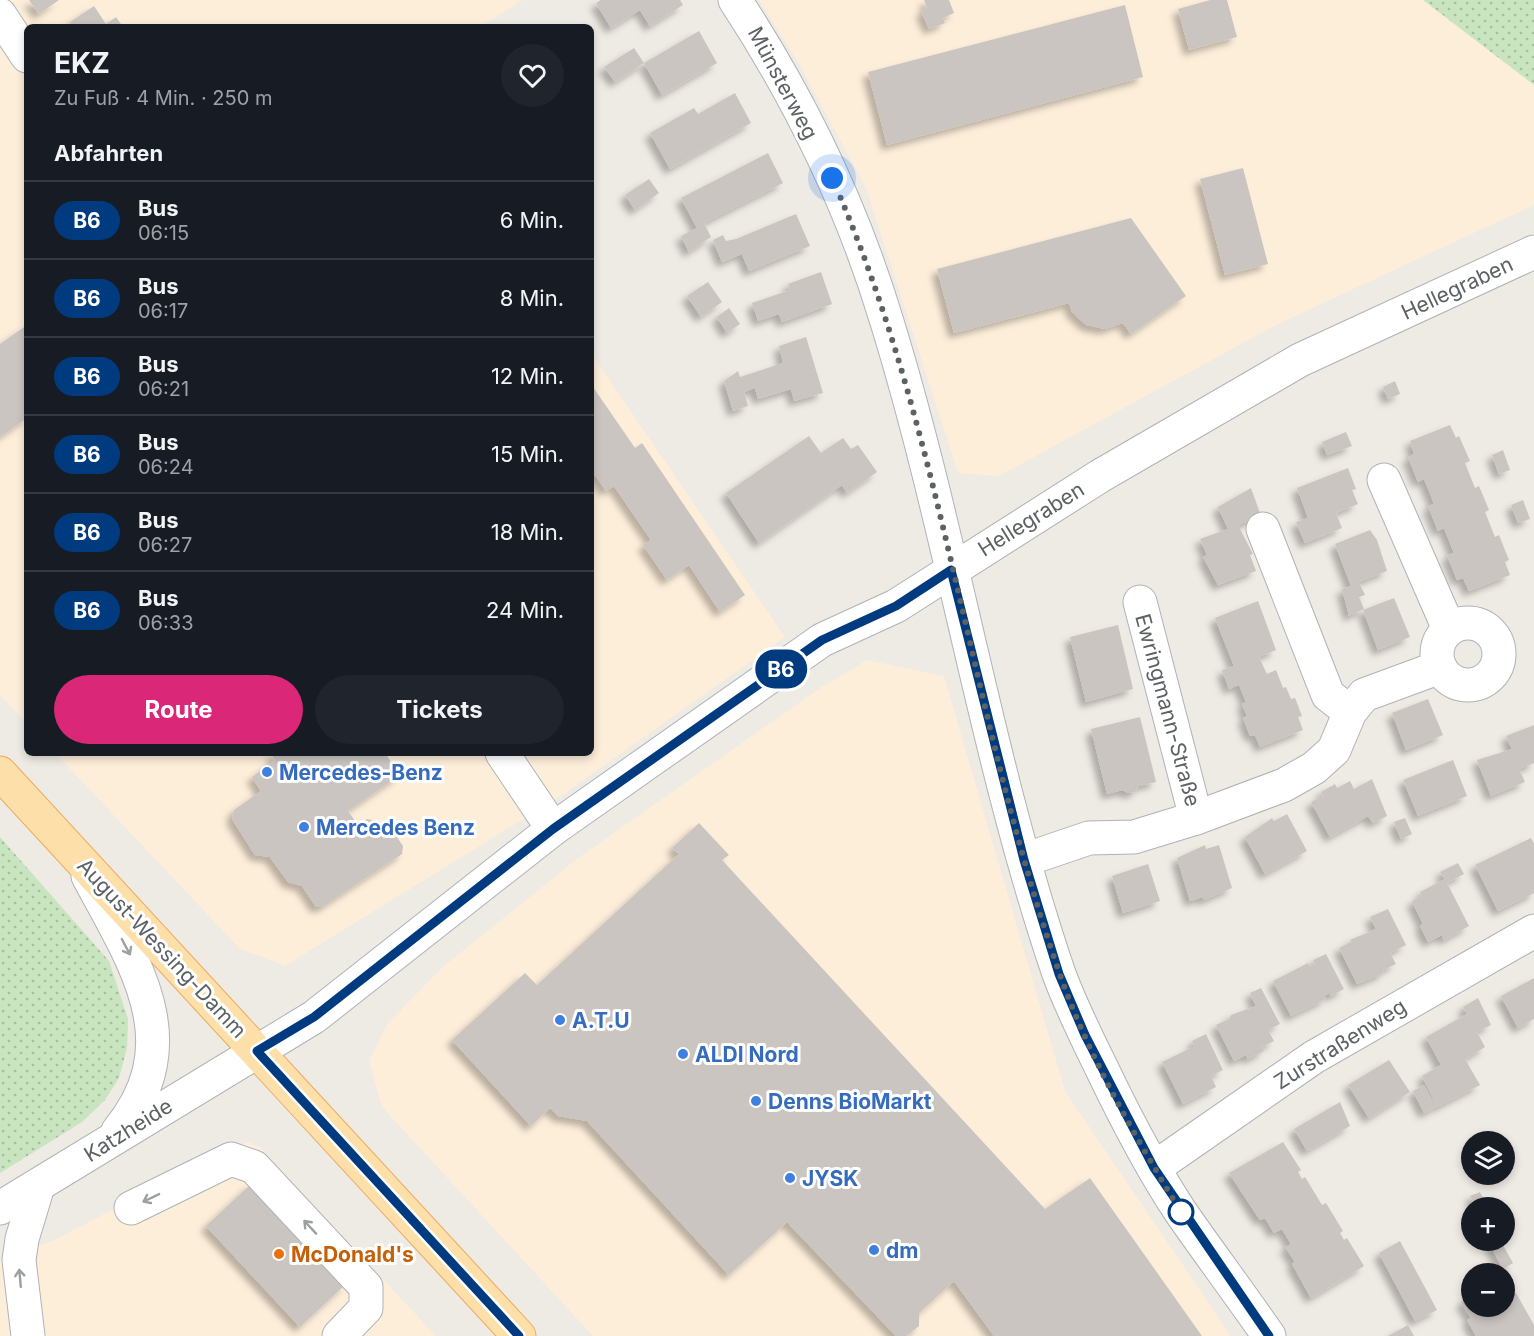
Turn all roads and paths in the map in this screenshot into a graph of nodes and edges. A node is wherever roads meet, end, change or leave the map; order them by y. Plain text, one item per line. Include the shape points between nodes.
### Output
1 (735, 0) edge
2 (0, 15) edge
3 (24, 51) edge
4 (1534, 252) edge
5 (1384, 480) dead end
6 (1263, 529) dead end
7 (951, 570) junction
8 (1140, 602) dead end
9 (1449, 628) junction
10 (1440, 667) junction
11 (1350, 712) junction
12 (504, 756) edge
13 (0, 772) edge
14 (1196, 818) junction
15 (553, 829) junction
16 (79, 858) junction
17 (1024, 860) junction
18 (1534, 931) edge
19 (257, 1051) junction
20 (111, 1139) junction
21 (1154, 1168) junction
22 (38, 1186) junction
23 (0, 1208) edge
24 (131, 1208) dead end
25 (28, 1336) edge
26 (339, 1336) edge
27 (519, 1336) edge
28 (1269, 1336) edge

1 - 7 street, Münsterweg via 778,69 852,222 887,320 931,476
2 - 3 street
4 - 7 street, Hellegraben via 1300,360 1100,476
5 - 9 street
6 - 11 street via 1328,695
7 - 15 street, Hellegraben via 896,606 822,640
7 - 17 street, Münsterweg
8 - 14 street, Ewringmann-Straße
9 - 10 street via 1438,646
9 - 10 street via 1468,622 1488,629 1499,646 1497,666 1484,681 1474,685 1454,682
10 - 11 street, Ewringmann-Straße via 1364,695
11 - 14 street, Ewringmann-Straße via 1334,750 1314,768 1284,785
12 - 15 street
13 - 16 main road, August-Wessing-Damm
14 - 17 street, Ewringmann-Straße via 1134,837 1089,838
15 - 19 street, Hellegraben via 341,998
16 - 19 main road, August-Wessing-Damm
16 -> 20 street via 139,975 153,1020 153,1056 145,1087 135,1108
17 - 21 street, Münsterweg via 1059,974 1085,1035
18 - 21 street, Zurstraßenweg via 1314,1057
19 - 20 street, Katzheide
19 - 27 main road, August-Wessing-Damm
20 - 22 street, Katzheide
21 - 28 street, Münsterweg
22 - 23 street, Katzheide
25 -> 22 street via 19,1260
26 -> 24 street via 366,1308 366,1287 254,1167 231,1159

